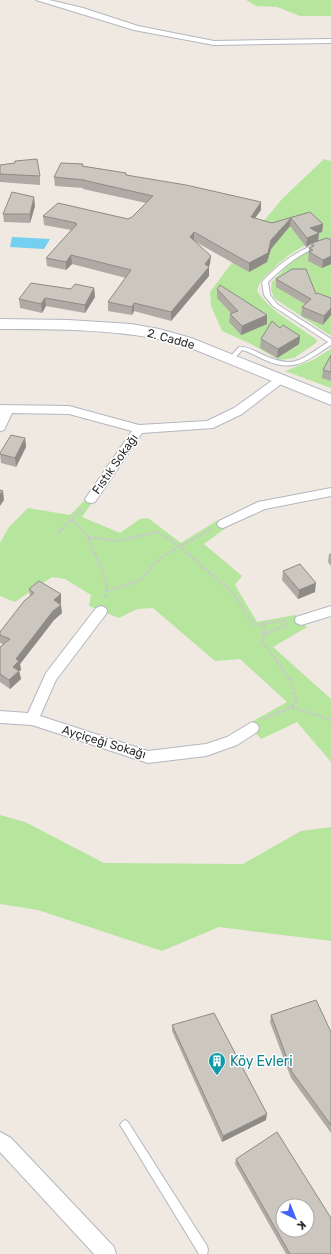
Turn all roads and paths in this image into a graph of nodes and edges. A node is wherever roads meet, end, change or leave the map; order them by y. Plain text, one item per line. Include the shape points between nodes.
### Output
1 (40, 0) edge
2 (331, 41) edge
3 (331, 241) edge
4 (0, 324) edge
5 (331, 342) edge
6 (231, 359) junction
7 (281, 379) junction
8 (331, 400) edge
9 (4, 409) edge
10 (0, 427) edge
11 (139, 429) junction
12 (331, 492) edge
13 (91, 498) joint
14 (72, 519) junction
15 (223, 524) joint
16 (58, 533) dead end
17 (88, 537) junction
18 (180, 547) junction
19 (108, 591) junction
20 (101, 611) joint
21 (331, 611) edge
22 (300, 620) junction
23 (265, 624) junction
24 (262, 635) junction
25 (292, 707) junction
26 (0, 717) edge
27 (32, 719) junction
28 (331, 720) edge
29 (252, 728) joint
30 (125, 1125) dead end
31 (0, 1141) edge
32 (203, 1250) dead end
33 (107, 1254) edge

1 - 2 street via 136,28 214,43
3 - 5 lane via 293,256 265,282 267,295 275,305
4 - 6 street, 2. Cadde via 131,329 186,341
5 - 6 lane via 297,363 288,365 241,348
6 - 7 street, 2. Cadde
7 - 8 street, 2. Cadde
7 - 11 street via 238,411 209,425
9 - 10 street
9 - 11 street via 69,410
11 - 13 street, Fıstık Sokağı
12 - 15 street via 262,505
13 - 14 path
14 - 16 path
14 - 17 path
15 - 18 path
17 - 18 path via 117,541 158,532
17 - 19 path
18 - 19 path via 156,562 142,578
18 - 23 path via 234,594 252,623
19 - 20 path
20 - 27 street via 51,677
21 - 22 street
22 - 23 path
22 - 24 path
23 - 24 path
24 - 25 path via 262,641 292,684 297,701
25 - 28 path
25 - 29 path via 274,713
26 - 27 street, Ayçiçeği Sokağı
27 - 29 street, Ayçiçeği Sokağı via 148,757 206,750 232,741
30 - 32 lane
31 - 33 street

